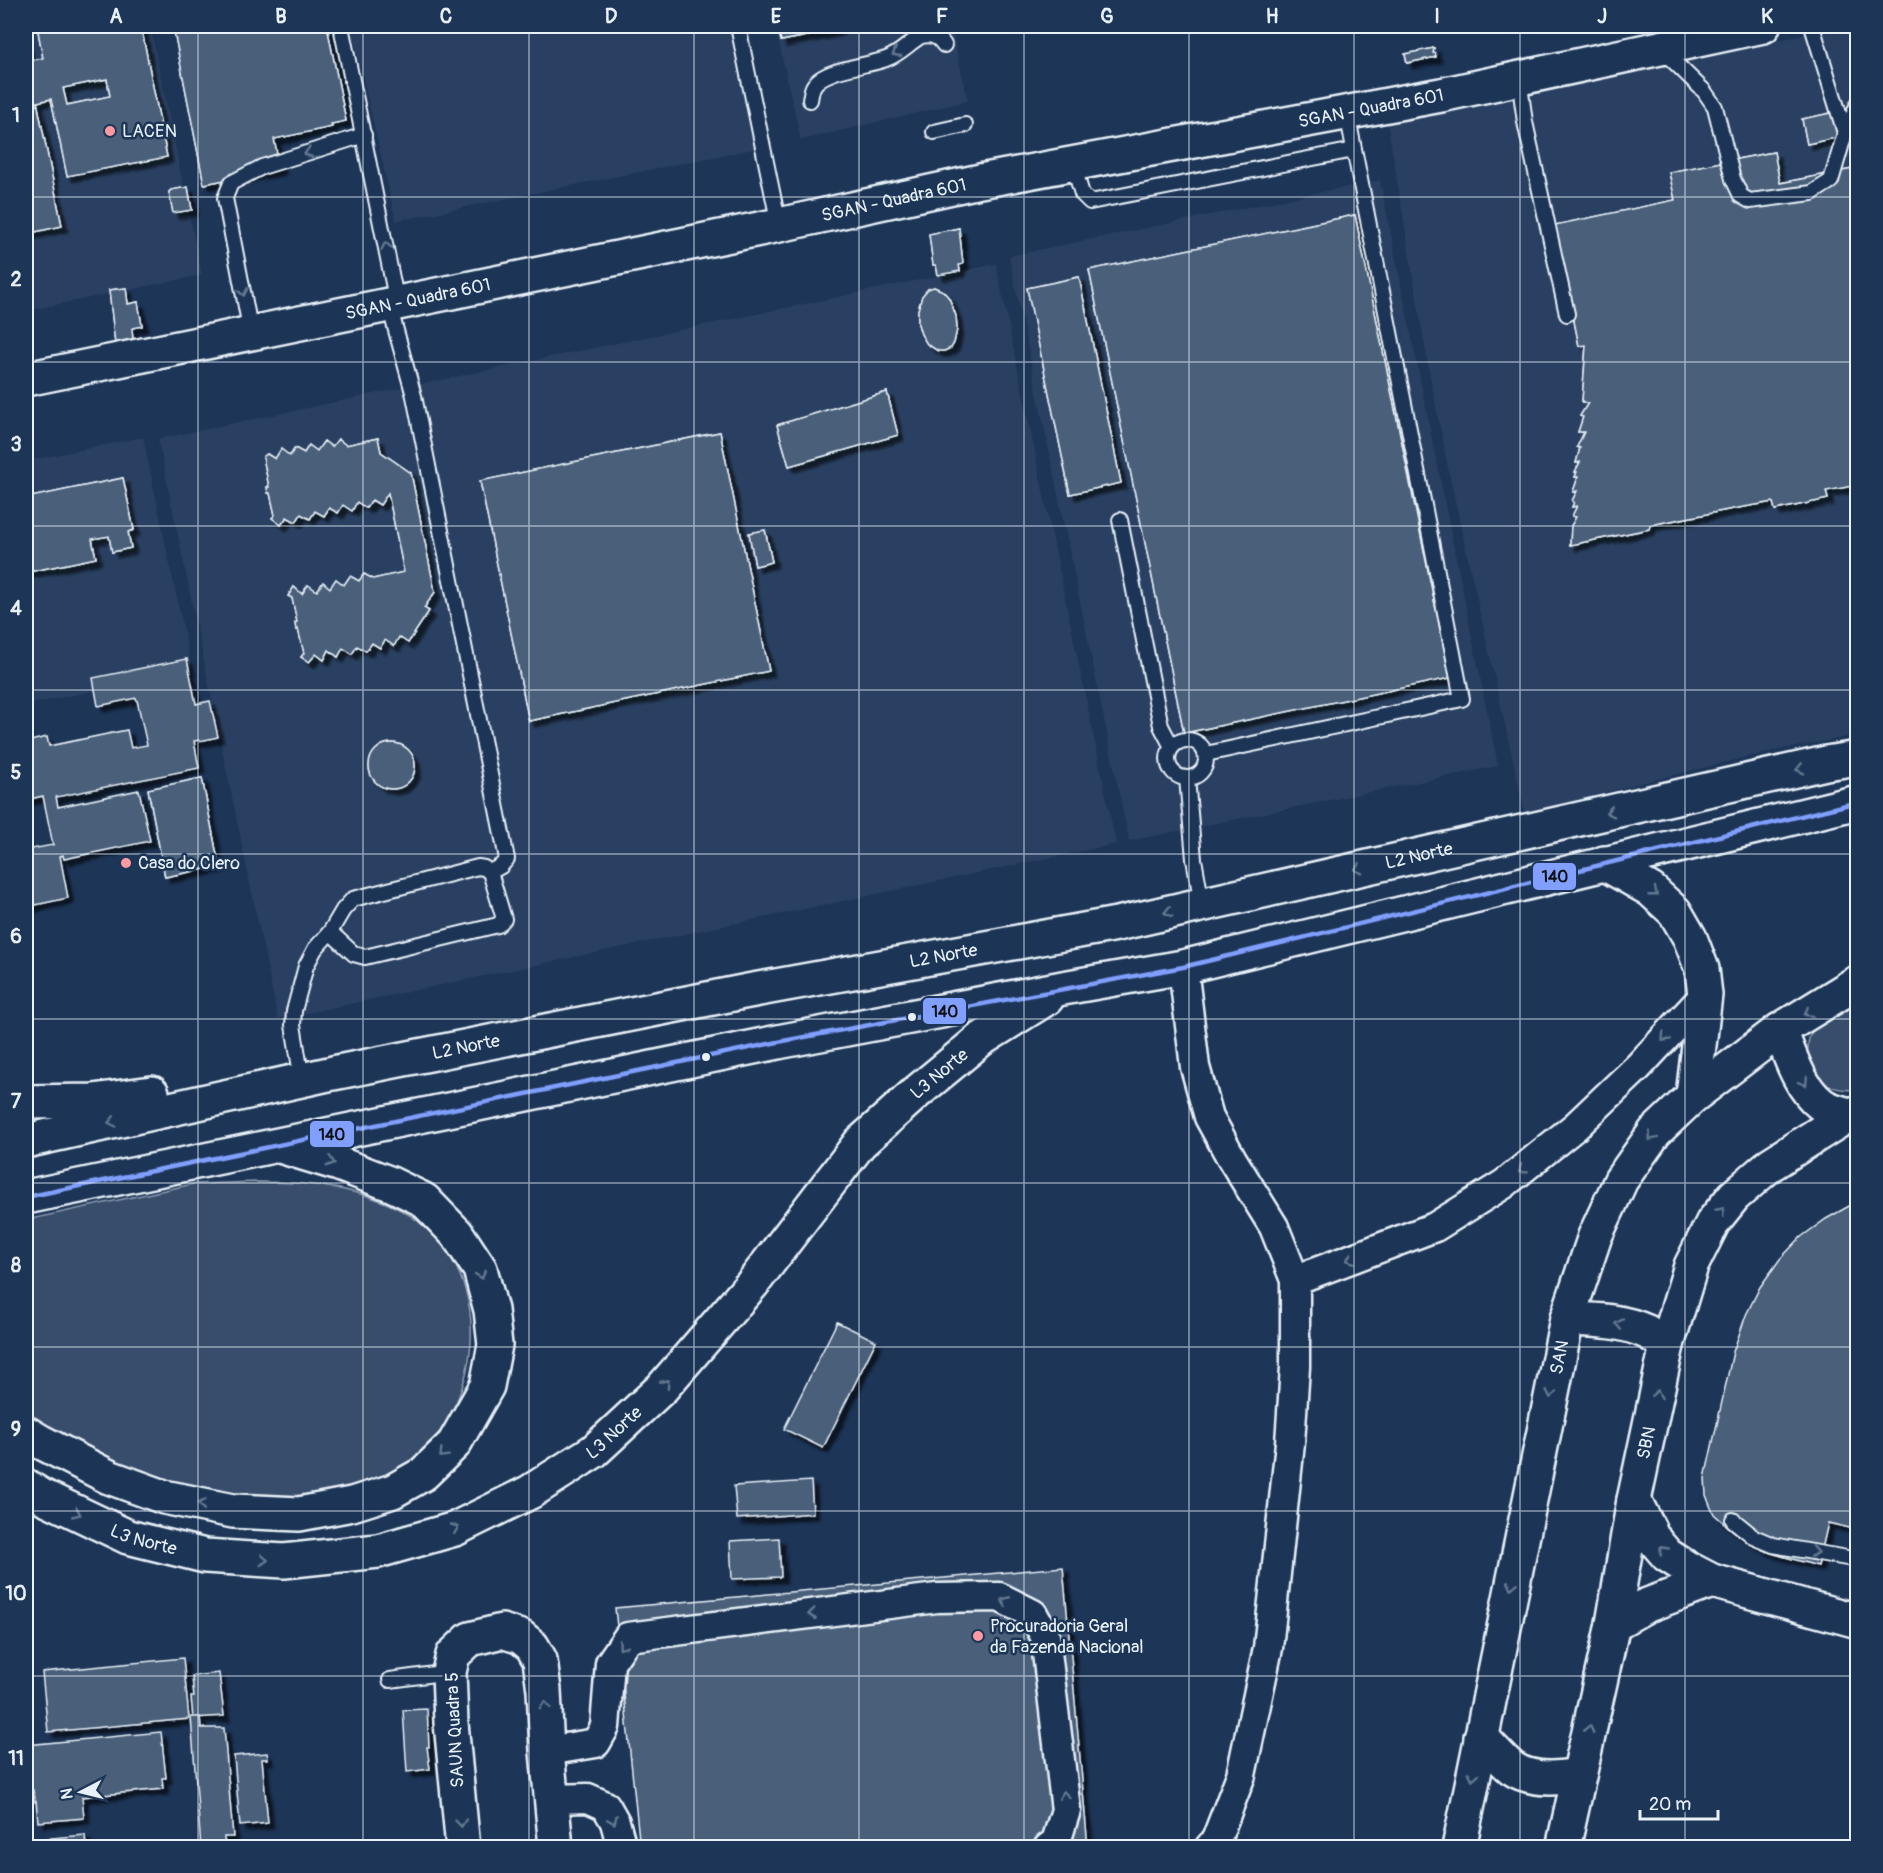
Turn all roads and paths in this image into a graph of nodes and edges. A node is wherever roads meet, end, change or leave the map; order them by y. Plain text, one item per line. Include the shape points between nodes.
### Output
1 (341, 26) edge
2 (738, 26) edge
3 (1763, 26) edge
4 (1812, 26) edge
5 (1731, 29) edge
6 (944, 45) dead end
7 (1661, 48) junction
8 (1519, 78) junction
9 (810, 100) dead end
10 (1857, 104) edge
11 (1347, 113) junction
12 (965, 125) dead end
13 (934, 132) dead end
14 (1845, 133) junction
15 (364, 135) junction
16 (1354, 150) junction
17 (1073, 164) junction
18 (779, 225) junction
19 (393, 304) junction
20 (1567, 314) dead end
21 (251, 334) junction
22 (26, 379) edge
23 (1120, 520) dead end
24 (1172, 747) junction
25 (1206, 754) junction
26 (1857, 758) edge
27 (1187, 778) junction
28 (1857, 802) edge
29 (1604, 863) junction
30 (490, 872) junction
31 (1202, 904) junction
32 (330, 932) junction
33 (1183, 967) junction
34 (1857, 982) edge
35 (1063, 988) junction
36 (1705, 995) junction
37 (1780, 1030) junction
38 (333, 1073) junction
39 (301, 1074) junction
40 (1693, 1096) junction
41 (26, 1102) edge
42 (1853, 1114) edge
43 (26, 1141) edge
44 (275, 1145) junction
45 (26, 1197) edge
46 (1295, 1280) junction
47 (1567, 1319) junction
48 (1667, 1345) junction
49 (26, 1433) edge
50 (26, 1486) edge
51 (1634, 1500) junction
52 (1733, 1520) dead end
53 (1857, 1560) edge
54 (1712, 1581) junction
55 (1857, 1621) edge
56 (1613, 1624) junction
57 (449, 1672) junction
58 (390, 1680) dead end
59 (1481, 1737) junction
60 (547, 1751) junction
61 (1578, 1775) junction
62 (552, 1799) junction
63 (463, 1848) edge
64 (556, 1848) edge
65 (622, 1848) edge
66 (1048, 1848) edge
67 (1209, 1848) edge
68 (1459, 1848) edge
69 (1563, 1848) edge

1 - 15 lane
2 - 18 lane
3 - 5 main road, SGAN - Quadra 601
4 - 14 lane
5 - 7 main road, SGAN - Quadra 601
6 -> 9 lane via 935,36 921,36 898,54 816,81
7 - 8 main road, SGAN - Quadra 601
7 - 14 lane via 1715,107 1733,179 1741,196 1750,201 1812,193 1831,181
8 - 11 main road, SGAN - Quadra 601
8 - 20 lane
10 - 14 lane
11 - 16 lane
11 - 17 main road, SGAN - Quadra 601
12 - 13 lane
19 -> 15 lane
15 -> 21 lane via 262,167 231,183 225,198
16 - 17 lane via 1090,201 1082,194
16 - 25 lane via 1462,699
17 - 18 main road, SGAN - Quadra 601
18 - 19 main road, SGAN - Quadra 601
19 - 21 main road, SGAN - Quadra 601
19 - 30 lane via 507,858
21 - 22 main road, SGAN - Quadra 601
23 - 24 lane via 1161,726
24 - 25 lane via 1187,740 1202,747
24 - 27 lane via 1168,763 1178,777
25 - 27 lane via 1202,771
26 -> 31 main road, L2 Norte
27 - 31 lane
28 - 29 main road
29 - 33 main road
29 -> 36 main road via 1651,890 1676,912 1702,969
30 - 32 lane via 478,867 353,899
30 - 32 lane via 504,919 498,926 365,957 354,954
31 -> 38 main road, L2 Norte via 1117,924
32 - 39 lane via 306,966 294,1011
33 - 35 main road
33 - 46 street via 1195,1067 1209,1116 1274,1227
34 -> 37 main road, SAN
35 - 44 main road
50 -> 35 main road, L3 Norte via 128,1537 205,1557 285,1561 378,1551 454,1529 530,1492 594,1450 662,1388 730,1310 860,1143 980,1040
36 - 40 main road
36 -> 46 street via 1576,1126 1504,1184 1435,1227
37 - 40 main road, SAN
37 -> 42 main road via 1804,1086 1822,1105
38 - 39 main road
38 -> 43 main road, L2 Norte
39 - 41 main road via 93,1101
40 -> 47 main road, SAN via 1655,1132 1621,1180 1595,1236
48 -> 42 main road, SBN via 1691,1266 1713,1222 1734,1196 1771,1164
44 - 45 main road
44 -> 49 main road via 339,1164 424,1200 457,1234 480,1269 495,1345 486,1386 454,1444 423,1474 393,1491 299,1514 233,1511 164,1497 109,1477
46 - 67 street via 1290,1443 1268,1647 1241,1775 1216,1840
48 -> 47 main road via 1627,1325
47 -> 59 main road, SAN
51 -> 48 main road, SBN
54 -> 51 main road via 1667,1555 1655,1541
51 - 56 main road, SBN
52 -> 53 lane via 1754,1537 1773,1545
54 - 55 main road
54 - 56 main road via 1645,1605
61 -> 56 main road, SBN
57 - 58 lane
60 -> 57 main road, SAUN Quadra 5 via 540,1660 521,1637 502,1631 470,1639 453,1655
57 -> 63 main road, SAUN Quadra 5
59 - 61 main road via 1514,1769 1556,1779
59 -> 68 main road, SAN
60 - 62 main road, SAUN Quadra 5
66 -> 60 street via 1056,1842 1066,1810 1045,1636 1033,1614 999,1597 937,1598 628,1637 610,1664 605,1727 596,1743
61 - 69 main road, SBN
62 - 64 main road, SAUN Quadra 5
62 -> 65 street via 588,1798 606,1806

